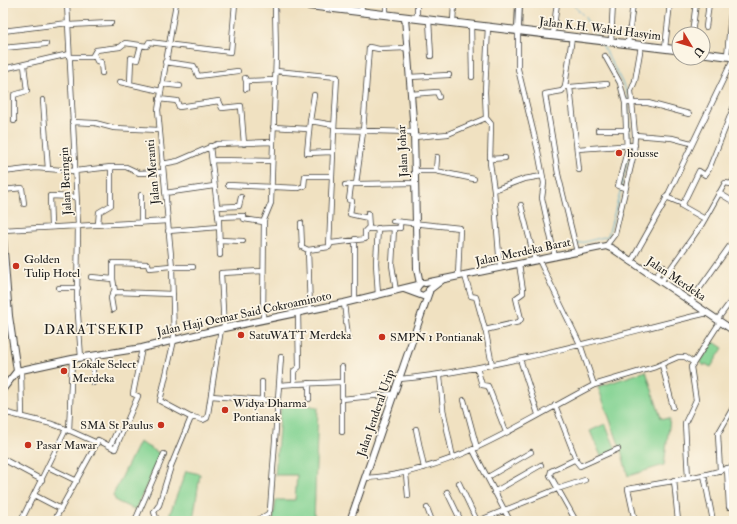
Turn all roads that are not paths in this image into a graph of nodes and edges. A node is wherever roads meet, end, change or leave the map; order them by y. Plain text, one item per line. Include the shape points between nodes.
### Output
1 (67, 3) edge
2 (176, 3) edge
3 (235, 3) edge
4 (275, 3) edge
5 (288, 3) edge
6 (362, 3) edge
7 (386, 3) edge
8 (417, 3) edge
9 (454, 3) edge
10 (519, 3) edge
11 (557, 3) edge
12 (613, 3) edge
13 (633, 3) edge
14 (670, 3) edge
15 (696, 3) edge
16 (710, 3) edge
17 (732, 3) edge
18 (302, 4) edge
19 (328, 5) edge
20 (362, 11) junction
21 (386, 15) junction
22 (405, 18) junction
23 (417, 19) junction
24 (429, 20) junction
25 (453, 23) junction
26 (68, 24) junction
27 (111, 24) dead end
28 (471, 24) junction
29 (488, 26) junction
30 (693, 26) edge
31 (706, 26) edge
32 (518, 30) junction
33 (3, 31) edge
34 (553, 34) junction
35 (572, 37) junction
36 (610, 42) junction
37 (46, 44) dead end
38 (628, 44) junction
39 (141, 45) junction
40 (168, 46) junction
41 (641, 46) junction
42 (3, 48) edge
43 (407, 48) junction
44 (665, 48) junction
45 (671, 49) edge
46 (94, 54) junction
47 (711, 54) edge
48 (69, 55) junction
49 (431, 56) dead end
50 (605, 56) dead end
51 (732, 56) edge
52 (165, 62) junction
53 (24, 65) junction
54 (3, 69) edge
55 (238, 71) dead end
56 (276, 71) junction
57 (102, 73) dead end
58 (449, 75) dead end
59 (410, 77) junction
60 (472, 77) dead end
61 (275, 80) junction
62 (120, 82) dead end
63 (130, 84) junction
64 (162, 84) junction
65 (607, 84) dead end
66 (180, 86) dead end
67 (567, 87) junction
68 (161, 90) junction
69 (246, 90) dead end
70 (411, 94) junction
71 (314, 95) dead end
72 (439, 97) dead end
73 (159, 99) junction
74 (43, 100) dead end
75 (628, 102) junction
76 (734, 106) edge
77 (690, 114) dead end
78 (486, 118) junction
79 (14, 121) dead end
80 (310, 121) junction
81 (72, 122) junction
82 (273, 127) junction
83 (334, 128) junction
84 (308, 129) junction
85 (159, 130) junction
86 (598, 130) dead end
87 (627, 130) junction
88 (363, 132) junction
89 (414, 134) junction
90 (634, 134) junction
91 (272, 142) junction
92 (691, 143) junction
93 (244, 144) junction
94 (631, 145) junction
95 (210, 146) junction
96 (577, 149) junction
97 (332, 152) junction
98 (437, 157) dead end
99 (505, 158) dead end
100 (490, 159) junction
101 (212, 160) junction
102 (272, 161) junction
103 (162, 164) junction
104 (111, 167) junction
105 (48, 169) junction
106 (579, 170) dead end
107 (75, 171) junction
108 (416, 171) junction
109 (436, 171) junction
110 (627, 171) junction
111 (3, 172) edge
112 (163, 172) junction
113 (331, 176) junction
114 (542, 176) junction
115 (474, 179) dead end
116 (734, 179) edge
117 (416, 183) junction
118 (345, 185) dead end
119 (354, 185) junction
120 (214, 186) junction
121 (228, 186) dead end
122 (271, 187) junction
123 (3, 190) edge
124 (494, 190) junction
125 (719, 193) junction
126 (165, 194) junction
127 (141, 195) dead end
128 (76, 197) junction
129 (666, 197) junction
130 (242, 199) dead end
131 (734, 202) edge
132 (24, 204) dead end
133 (683, 204) junction
134 (522, 205) dead end
135 (217, 207) junction
136 (218, 217) junction
137 (705, 219) junction
138 (168, 221) junction
139 (393, 221) dead end
140 (264, 222) junction
141 (400, 222) junction
142 (142, 223) junction
143 (301, 223) dead end
144 (416, 223) junction
145 (78, 225) junction
146 (98, 225) junction
147 (51, 226) junction
148 (219, 227) junction
149 (368, 228) junction
150 (378, 228) junction
151 (394, 228) junction
152 (3, 230) edge
153 (168, 231) junction
154 (3, 238) edge
155 (355, 239) junction
156 (219, 240) junction
157 (734, 240) edge
158 (243, 241) dead end
159 (606, 246) junction
160 (329, 247) junction
161 (308, 250) junction
162 (577, 250) junction
163 (555, 254) junction
164 (220, 255) dead end
165 (537, 261) junction
166 (631, 262) junction
167 (519, 264) junction
168 (663, 266) dead end
169 (171, 267) junction
170 (193, 267) dead end
171 (500, 268) junction
172 (263, 271) junction
173 (465, 276) junction
174 (91, 277) dead end
175 (458, 277) junction
176 (113, 279) junction
177 (444, 279) junction
178 (658, 280) junction
179 (421, 284) junction
180 (59, 288) dead end
181 (78, 288) junction
182 (404, 289) junction
183 (114, 291) junction
184 (396, 291) junction
185 (429, 291) junction
186 (173, 294) junction
187 (419, 294) junction
188 (378, 295) junction
189 (734, 297) edge
190 (355, 300) junction
191 (690, 302) junction
192 (344, 303) junction
193 (113, 310) dead end
194 (310, 310) junction
195 (298, 312) junction
196 (423, 312) junction
197 (707, 313) junction
198 (263, 320) junction
199 (719, 321) junction
200 (222, 328) junction
201 (485, 330) junction
202 (734, 330) edge
203 (348, 337) dead end
204 (174, 340) junction
205 (580, 344) junction
206 (142, 348) junction
207 (93, 356) junction
208 (81, 358) junction
209 (280, 358) dead end
210 (72, 359) junction
211 (520, 359) junction
212 (693, 362) junction
213 (492, 365) junction
214 (662, 365) junction
215 (342, 366) dead end
216 (477, 368) junction
217 (19, 371) junction
218 (440, 376) junction
219 (399, 379) junction
220 (262, 382) dead end
221 (342, 382) junction
222 (93, 383) dead end
223 (309, 383) junction
224 (278, 384) junction
225 (294, 384) junction
226 (594, 385) junction
227 (3, 389) edge
228 (393, 394) junction
229 (211, 396) junction
230 (309, 399) dead end
231 (342, 399) junction
232 (262, 400) junction
233 (464, 400) dead end
234 (277, 401) junction
235 (555, 405) junction
236 (673, 406) dead end
237 (734, 406) edge
238 (3, 412) edge
239 (538, 414) junction
240 (22, 417) junction
241 (192, 418) junction
242 (416, 429) dead end
243 (68, 430) junction
244 (117, 431) dead end
245 (342, 432) dead end
246 (506, 432) junction
247 (98, 442) junction
248 (110, 446) junction
249 (475, 449) junction
250 (618, 449) dead end
251 (531, 452) dead end
252 (164, 454) dead end
253 (453, 458) junction
254 (3, 459) edge
255 (576, 461) junction
256 (541, 465) dead end
257 (734, 466) edge
258 (48, 467) junction
259 (424, 468) junction
260 (727, 468) junction
261 (720, 471) junction
262 (406, 474) junction
263 (704, 475) junction
264 (488, 477) junction
265 (365, 478) junction
266 (688, 478) junction
267 (42, 480) junction
268 (585, 480) dead end
269 (674, 480) junction
270 (77, 481) junction
271 (459, 483) dead end
272 (558, 489) junction
273 (447, 492) dead end
274 (494, 492) junction
275 (34, 494) junction
276 (408, 496) dead end
277 (729, 507) dead end
278 (426, 508) dead end
279 (61, 509) junction
280 (504, 509) junction
281 (21, 521) edge
282 (54, 521) edge
283 (135, 521) edge
284 (157, 521) edge
285 (256, 521) edge
286 (350, 521) edge
287 (432, 521) edge
288 (461, 521) edge
289 (478, 521) edge
290 (510, 521) edge
291 (576, 521) edge
292 (635, 521) edge
293 (678, 521) edge
294 (713, 521) edge

1 - 26 street, Jalan Beringin
2 - 40 street, Jalan Meranti
3 - 40 street via 231,52
4 - 56 street
5 - 18 main road, Jalan K.H. Wahid Hasyim
6 - 20 street
7 - 21 street
8 - 23 street
9 - 25 street
10 - 32 street
11 - 34 street
12 - 36 street
13 - 38 street
14 - 44 street
15 - 30 street
16 - 31 street
17 - 51 street
18 - 19 main road, Jalan K.H. Wahid Hasyim
19 - 20 main road, Jalan K.H. Wahid Hasyim
20 - 21 main road, Jalan K.H. Wahid Hasyim
21 - 22 main road, Jalan K.H. Wahid Hasyim
22 - 23 main road, Jalan K.H. Wahid Hasyim
22 - 43 street, Jalan Johar
23 - 24 main road, Jalan K.H. Wahid Hasyim
24 - 25 main road, Jalan K.H. Wahid Hasyim
24 - 49 street
25 - 28 main road, Jalan K.H. Wahid Hasyim
26 - 27 street
26 - 33 street
26 - 48 street, Jalan Beringin
28 - 29 main road, Jalan K.H. Wahid Hasyim
28 - 60 street
29 - 32 main road, Jalan K.H. Wahid Hasyim
29 - 78 street
32 - 34 main road, Jalan K.H. Wahid Hasyim
32 - 114 street via 518,69
34 - 35 main road, Jalan K.H. Wahid Hasyim
35 - 36 main road, Jalan K.H. Wahid Hasyim
35 - 67 street
36 - 38 main road, Jalan K.H. Wahid Hasyim
37 - 42 street
38 - 41 main road, Jalan K.H. Wahid Hasyim
39 - 40 street via 147,46 148,42
39 - 46 street via 125,43 120,47 96,50
39 - 63 street via 137,60 132,58
40 - 52 street, Jalan Meranti
41 - 44 main road, Jalan K.H. Wahid Hasyim
41 - 75 street via 636,77
43 - 59 street, Jalan Johar
43 - 88 street via 369,47
44 - 45 main road, Jalan K.H. Wahid Hasyim
46 - 48 street via 92,57
46 - 57 street via 97,62 101,62
47 - 51 main road
48 - 53 street
48 - 81 street, Jalan Beringin
50 - 75 street via 619,79
51 - 92 street
52 - 55 street via 194,66 196,75 199,76
52 - 64 street, Jalan Meranti
53 - 54 street
53 - 79 street via 27,91 14,95
56 - 61 street
56 - 83 street via 337,77
58 - 59 street
59 - 70 street, Jalan Johar
61 - 69 street via 246,80
61 - 82 street
62 - 63 street
63 - 68 street
64 - 66 street
64 - 68 street, Jalan Meranti
65 - 67 street
67 - 96 street
67 - 162 street via 562,91 545,94 558,174
68 - 73 street, Jalan Meranti
70 - 72 street via 437,92
70 - 89 street, Jalan Johar
71 - 80 street
73 - 85 street, Jalan Meranti
73 - 93 street via 177,101 179,107 219,101 222,108 241,106
74 - 105 street
75 - 77 street via 648,103
75 - 87 street
75 - 90 street
76 - 133 street via 709,169 705,175 698,172
78 - 89 street via 448,134
78 - 100 street via 491,124
80 - 83 street
80 - 84 street
81 - 85 street via 95,123 114,128
81 - 107 street, Jalan Beringin
82 - 84 street
82 - 91 street
83 - 88 street
83 - 97 street
84 - 97 street via 307,153
85 - 103 street, Jalan Meranti
86 - 87 street
87 - 94 street
88 - 89 street
88 - 119 street
89 - 108 street, Jalan Johar
90 - 92 street
90 - 94 street
91 - 93 street
91 - 102 street
92 - 129 street
93 - 95 street
94 - 96 street
94 - 110 street
94 - 110 street
95 - 101 street
95 - 103 street via 178,161
96 - 106 street
97 - 113 street
98 - 109 street
99 - 100 street
100 - 124 street
101 - 102 street
101 - 120 street
102 - 122 street
103 - 112 street, Jalan Meranti
104 - 107 street
104 - 112 street via 126,167 139,173
104 - 146 street via 111,205 99,212
105 - 107 street
105 - 111 street
107 - 128 street, Jalan Beringin
108 - 109 street
108 - 117 street, Jalan Johar
109 - 115 street
110 - 159 street via 614,236
112 - 126 street, Jalan Meranti
113 - 122 street via 305,176 304,186 299,188
113 - 160 street
114 - 124 street via 524,179
114 - 163 street via 542,198
116 - 125 street via 731,184 725,183
117 - 119 street
117 - 144 street, Jalan Johar
118 - 119 street
119 - 149 street via 349,200 352,201 350,214 368,215
120 - 126 street
120 - 135 street
121 - 122 street
122 - 140 street via 271,203
123 - 132 street via 22,189
124 - 171 street
125 - 131 street
125 - 137 street
126 - 138 street, Jalan Meranti
127 - 142 street
128 - 145 street, Jalan Beringin
128 - 147 street via 50,196
129 - 133 street
129 - 166 street
130 - 135 street via 239,206
133 - 137 street via 682,206
134 - 165 street
135 - 136 street
136 - 140 street via 244,216 244,219
136 - 148 street
137 - 178 street
138 - 142 street
138 - 153 street, Jalan Meranti
139 - 141 street
140 - 172 street
141 - 144 street
141 - 151 street via 400,228
142 - 146 street
143 - 161 street via 302,247
144 - 175 street via 460,228
144 - 179 street, Jalan Johar via 417,269
145 - 146 street
145 - 147 street
145 - 181 street, Jalan Beringin
147 - 152 street
148 - 153 street
148 - 156 street
149 - 150 street
149 - 155 street via 365,231 365,239
150 - 151 street
150 - 188 street
151 - 184 street via 392,265
153 - 169 street, Jalan Meranti
154 - 217 street via 9,316
155 - 160 street via 331,243
155 - 190 street
156 - 158 street
156 - 164 street
157 - 191 street
159 - 162 street, Jalan Merdeka Barat
159 - 166 street, Jalan Merdeka
160 - 161 street
161 - 194 street
162 - 163 street, Jalan Merdeka Barat
163 - 165 street, Jalan Merdeka Barat
165 - 167 street, Jalan Merdeka Barat
165 - 205 street
166 - 178 street, Jalan Merdeka
167 - 171 street, Jalan Merdeka Barat
167 - 201 street via 523,293 516,298 521,319 519,322
168 - 178 street
169 - 170 street
169 - 176 street via 149,268 148,264 113,263
169 - 186 street, Jalan Meranti
171 - 173 street, Jalan Merdeka Barat
172 - 198 street
172 - 200 street via 222,273
173 - 175 street, Jalan Merdeka Barat
173 - 201 street via 471,296 476,297
174 - 176 street
175 - 177 street, Jalan Merdeka Barat
176 - 183 street
177 - 179 street, Jalan Merdeka Barat
177 - 185 street
178 - 191 street, Jalan Merdeka
179 - 182 street, Jalan Haji Oemar Said Cokroaminoto
179 - 185 street
179 - 187 street via 416,289
180 - 181 street
181 - 208 street, Jalan Beringin
182 - 184 street, Jalan Haji Oemar Said Cokroaminoto
182 - 187 street
183 - 186 street
183 - 193 street via 111,298
184 - 188 street, Jalan Haji Oemar Said Cokroaminoto
185 - 187 street via 425,296
185 - 196 street, Jalan Jenderal Urip
186 - 204 street, Jalan Meranti
187 - 196 street
188 - 190 street, Jalan Haji Oemar Said Cokroaminoto
189 - 199 street
190 - 192 street, Jalan Haji Oemar Said Cokroaminoto
191 - 197 street, Jalan Merdeka
192 - 194 street, Jalan Haji Oemar Said Cokroaminoto
192 - 203 street
194 - 195 street, Jalan Haji Oemar Said Cokroaminoto
195 - 198 street, Jalan Haji Oemar Said Cokroaminoto
195 - 225 street via 299,366 294,371
196 - 219 street, Jalan Jenderal Urip
197 - 199 street, Jalan Merdeka
197 - 205 street
198 - 200 street, Jalan Haji Oemar Said Cokroaminoto
199 - 202 street, Jalan Merdeka
199 - 212 street
200 - 204 street, Jalan Haji Oemar Said Cokroaminoto
200 - 229 street
201 - 213 street
204 - 206 street, Jalan Haji Oemar Said Cokroaminoto
204 - 241 street, Jalan Meranti via 160,402
205 - 211 street
205 - 226 street
206 - 207 street, Jalan Haji Oemar Said Cokroaminoto
206 - 248 street via 133,394 138,396 115,449
207 - 208 street, Jalan Haji Oemar Said Cokroaminoto
207 - 222 street
208 - 210 street, Jalan Haji Oemar Said Cokroaminoto
209 - 224 street
210 - 217 street, Jalan Haji Oemar Said Cokroaminoto
210 - 243 street
211 - 213 street
211 - 239 street
212 - 214 street via 680,357
212 - 266 street via 690,369 696,401 685,422
213 - 216 street
214 - 226 street
214 - 236 street
215 - 221 street
216 - 218 street
216 - 246 street via 482,385 488,386
217 - 227 street
217 - 240 street
218 - 219 street
218 - 253 street via 443,409
219 - 228 street, Jalan Jenderal Urip
220 - 232 street
221 - 223 street
221 - 231 street
223 - 225 street
223 - 230 street
224 - 225 street
224 - 234 street
226 - 235 street
228 - 231 street
228 - 265 street, Jalan Jenderal Urip
229 - 232 street
229 - 241 street via 207,418
231 - 245 street
232 - 234 street
233 - 249 street
234 - 285 street via 270,510
235 - 239 street
235 - 255 street
237 - 261 street via 718,434
238 - 240 street
239 - 246 street
240 - 243 street
241 - 284 street via 171,466 159,505 154,512
242 - 259 street
243 - 247 street
243 - 258 street
244 - 248 street
246 - 249 street
247 - 248 street
247 - 270 street
249 - 253 street
249 - 264 street
250 - 255 street via 580,466
251 - 264 street
252 - 283 street
253 - 259 street
254 - 267 street
255 - 272 street via 550,472
256 - 274 street
257 - 260 street
258 - 267 street
258 - 270 street
259 - 262 street
260 - 261 street
260 - 277 street
261 - 263 street
262 - 265 street
262 - 276 street
263 - 266 street
263 - 294 street
264 - 274 street
265 - 286 street, Jalan Jenderal Urip
266 - 269 street
267 - 275 street
268 - 272 street
269 - 292 street via 628,489
269 - 293 street
270 - 279 street
271 - 289 street
272 - 280 street
272 - 291 street
273 - 288 street
274 - 280 street
275 - 279 street
275 - 281 street
278 - 287 street
279 - 282 street
280 - 289 street
280 - 290 street

